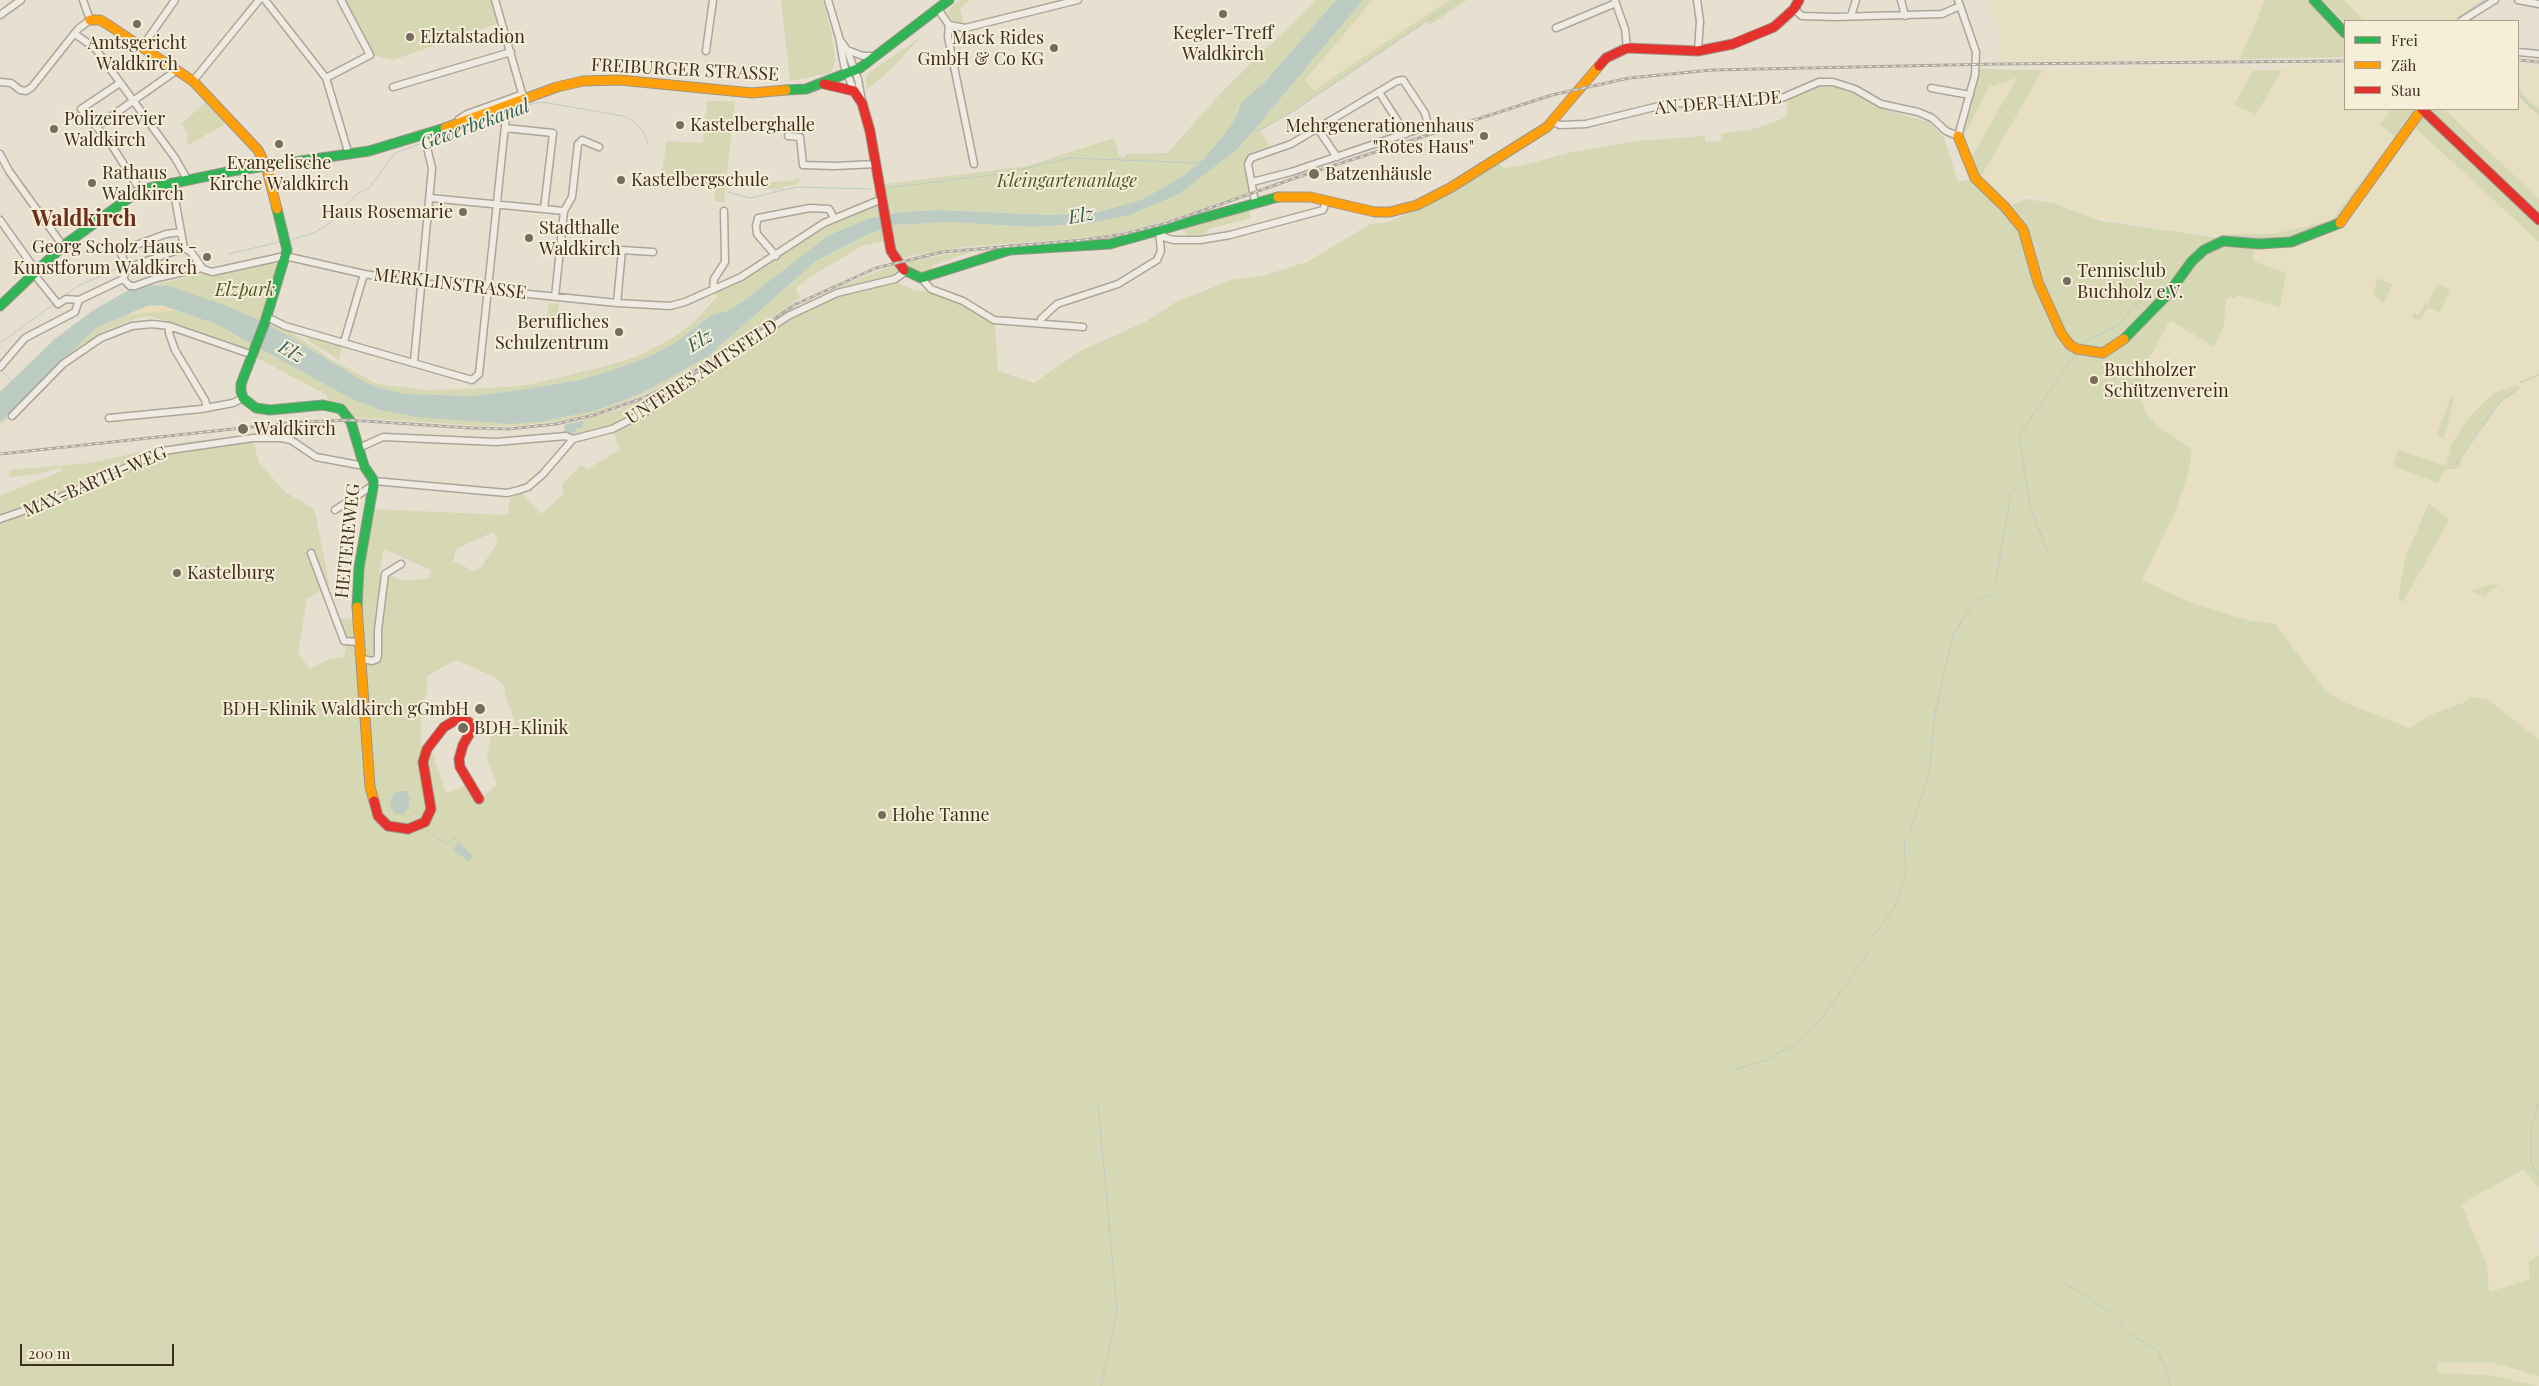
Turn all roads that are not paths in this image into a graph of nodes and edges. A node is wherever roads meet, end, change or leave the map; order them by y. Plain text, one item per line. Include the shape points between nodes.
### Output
1 (21, 0) edge
2 (83, 0) edge
3 (175, 0) edge
4 (259, 0) edge
5 (265, 0) edge
6 (342, 0) edge
7 (713, 0) edge
8 (828, 0) edge
9 (950, 0) edge
10 (1078, 0) edge
11 (1697, 0) edge
12 (1799, 0) edge
13 (1856, 0) edge
14 (1901, 0) edge
15 (2314, 0) edge
16 (2494, 0) edge
17 (2518, 0) edge
18 (497, 1) edge
19 (1615, 2) edge
20 (1959, 3) edge
21 (2539, 4) edge
22 (938, 9) junction
23 (1794, 9) junction
24 (0, 15) edge
25 (1851, 16) junction
26 (1905, 16) junction
27 (90, 20) junction
28 (2463, 20) edge
29 (949, 25) junction
30 (1556, 28) dead end
31 (2344, 31) edge
32 (75, 34) junction
33 (840, 39) junction
34 (142, 47) junction
35 (1627, 48) junction
36 (847, 50) junction
37 (706, 51) dead end
38 (511, 52) junction
39 (1698, 52) junction
40 (2519, 52) edge
41 (2539, 54) edge
42 (878, 56) junction
43 (177, 70) junction
44 (851, 73) junction
45 (326, 78) junction
46 (1, 81) edge
47 (193, 81) junction
48 (120, 83) junction
49 (824, 84) junction
50 (393, 88) dead end
51 (1931, 88) dead end
52 (854, 91) junction
53 (1379, 92) junction
54 (1970, 95) junction
55 (523, 97) junction
56 (133, 101) junction
57 (862, 103) junction
58 (507, 110) junction
59 (2424, 111) edge
60 (1553, 122) junction
61 (458, 124) junction
62 (506, 125) junction
63 (96, 127) junction
64 (1318, 129) junction
65 (1406, 134) junction
66 (788, 136) dead end
67 (1958, 136) junction
68 (424, 137) junction
69 (599, 147) dead end
70 (0, 154) edge
71 (349, 155) junction
72 (1337, 157) junction
73 (876, 164) junction
74 (974, 164) dead end
75 (266, 166) junction
76 (187, 180) junction
77 (172, 182) junction
78 (1252, 182) junction
79 (140, 190) junction
80 (430, 198) junction
81 (1326, 201) junction
82 (883, 202) junction
83 (1255, 202) junction
84 (496, 205) junction
85 (544, 209) junction
86 (724, 211) dead end
87 (564, 212) junction
88 (834, 218) junction
89 (0, 220) edge
90 (2539, 220) edge
91 (180, 230) junction
92 (1159, 232) junction
93 (63, 246) junction
94 (190, 249) junction
95 (653, 252) dead end
96 (285, 256) junction
97 (776, 256) junction
98 (127, 268) junction
99 (202, 268) junction
100 (35, 273) junction
101 (364, 274) junction
102 (901, 275) junction
103 (922, 278) junction
104 (124, 279) junction
105 (420, 282) junction
106 (713, 289) junction
107 (486, 290) junction
108 (555, 297) junction
109 (79, 300) junction
110 (617, 303) junction
111 (0, 306) edge
112 (266, 320) junction
113 (1041, 323) junction
114 (169, 326) junction
115 (1083, 327) dead end
116 (344, 342) junction
117 (253, 354) junction
118 (414, 362) junction
119 (1, 363) edge
120 (243, 398) junction
121 (207, 408) junction
122 (12, 416) dead end
123 (109, 418) dead end
124 (573, 439) junction
125 (359, 448) junction
126 (364, 466) junction
127 (373, 484) junction
128 (335, 510) dead end
129 (0, 519) edge
130 (311, 553) dead end
131 (402, 564) dead end
132 (358, 642) junction
133 (362, 659) junction
134 (479, 800) dead end

1 - 24 street
2 - 27 street
3 - 34 street
4 - 47 street
5 - 45 street
6 - 45 street via 370,55
7 - 37 street
8 - 33 street
9 - 22 street, FREIBURGER STRASSE
10 - 29 street via 965,28
11 - 39 street via 1700,21
12 - 23 street
13 - 25 street
14 - 26 street
15 - 31 street
16 - 28 street
17 - 21 street
18 - 38 street
19 - 30 street
19 - 35 street via 1625,29
20 - 26 street via 1942,14
20 - 54 street via 1976,52
22 - 29 street
22 - 42 street, FREIBURGER STRASSE
23 - 25 street via 1802,16
23 - 39 street via 1774,27 1752,37
25 - 26 street
27 - 32 street
27 - 34 street via 100,20
29 - 74 street via 948,37
32 - 46 street via 26,91
32 - 48 street via 95,48
33 - 36 street
33 - 44 street
34 - 43 street
35 - 39 street
35 - 60 street via 1606,58
36 - 42 street via 863,56
36 - 44 street
38 - 50 street
38 - 55 street
40 - 41 street
42 - 44 street, FREIBURGER STRASSE
43 - 47 street
43 - 56 street
44 - 49 street, FREIBURGER STRASSE
44 - 52 street
44 - 57 street
45 - 71 street
47 - 75 street via 258,150
48 - 56 street
48 - 63 street via 81,110
49 - 52 street
49 - 55 street, FREIBURGER STRASSE via 800,90 761,93 589,80
51 - 54 street
52 - 57 street
53 - 64 street
53 - 65 street
53 - 65 street via 1397,80 1403,80 1420,105 1427,121 1424,127
54 - 67 street
55 - 58 street, FREIBURGER STRASSE
55 - 61 street, FREIBURGER STRASSE via 467,114 459,119
56 - 63 street
56 - 76 street
57 - 73 street
58 - 61 street, FREIBURGER STRASSE
58 - 62 street
59 - 67 street via 2342,222 2292,242 2223,242 2204,250 2137,328 2115,347 2102,353 2070,345 2057,328 2038,282 2026,238 2005,207 1975,178
59 - 90 street
60 - 67 street, AN DER HALDE via 1560,125 1586,124 1667,104 1782,98 1819,82 1833,82 1855,89 1881,104 1932,118 1946,131
60 - 81 street via 1450,188 1417,205 1375,212
61 - 68 street, FREIBURGER STRASSE
62 - 84 street
62 - 85 street via 553,133
63 - 79 street via 125,164
64 - 72 street
64 - 78 street via 1291,144 1251,158 1248,164
65 - 72 street
66 - 73 street via 800,137 803,165
68 - 71 street, FREIBURGER STRASSE
68 - 80 street via 432,168
69 - 87 street via 582,140 579,142 572,196
70 - 93 street
71 - 75 street, FREIBURGER STRASSE
72 - 78 street
73 - 82 street
75 - 76 street, FREIBURGER STRASSE
75 - 96 street via 286,241
76 - 77 street, FREIBURGER STRASSE
77 - 79 street, FREIBURGER STRASSE
77 - 91 street
78 - 83 street
79 - 93 street
80 - 84 street
80 - 105 street
81 - 83 street via 1289,195
81 - 92 street via 1323,210 1230,235 1174,240
82 - 88 street, MERKLINSTRASSE
82 - 102 street via 889,242
83 - 92 street
84 - 85 street
84 - 107 street
85 - 87 street
86 - 106 street via 725,262 714,279
87 - 108 street
88 - 97 street, MERKLINSTRASSE
88 - 97 street via 829,209 810,208 758,218 757,234
89 - 100 street
91 - 94 street
91 - 98 street via 120,251
92 - 103 street via 1110,244 1010,250
92 - 113 street via 1161,251 1157,260 1118,284 1057,304 1041,319
93 - 100 street
94 - 98 street
94 - 99 street
95 - 110 street via 622,250
96 - 99 street via 212,272
96 - 101 street, MERKLINSTRASSE
96 - 112 street
97 - 106 street, MERKLINSTRASSE
98 - 104 street
99 - 104 street via 135,286 127,284
100 - 109 street via 56,302
100 - 111 street
101 - 105 street, MERKLINSTRASSE
101 - 116 street
102 - 103 street
102 - 124 street, UNTERES AMTSFELD via 814,303 731,352 644,412 612,429
103 - 113 street via 931,289 963,301 994,320
104 - 109 street
105 - 107 street, MERKLINSTRASSE
105 - 118 street
106 - 110 street, MERKLINSTRASSE via 670,306
107 - 108 street, MERKLINSTRASSE
107 - 118 street via 479,374 472,380 464,380
108 - 110 street, MERKLINSTRASSE
109 - 119 street via 75,312 26,338
112 - 116 street
112 - 117 street
113 - 115 street
114 - 117 street
114 - 121 street via 171,342
114 - 122 street via 132,326 101,338 63,364
116 - 118 street
117 - 120 street via 241,384
120 - 121 street
120 - 125 street, HEITEREWEG via 256,408 270,410 323,405 336,407 348,416
121 - 123 street
124 - 125 street, UNTERES AMTSFELD via 566,436 496,442 383,437
124 - 127 street via 528,487 507,493
125 - 126 street, HEITEREWEG
126 - 127 street, HEITEREWEG
126 - 129 street, MAX-BARTH-WEG via 316,456 291,440 281,438 253,438 163,450 52,501
127 - 128 street
127 - 132 street, HEITEREWEG via 357,590
130 - 132 street, HEITEREWEG via 344,641
131 - 133 street via 385,574 378,655 372,661
132 - 133 street, HEITEREWEG
133 - 134 street, HEITEREWEG via 370,787 378,816 388,826 397,829 408,829 425,822 431,809 423,762 427,748 444,727 456,720 467,720 474,726 459,759 460,767

